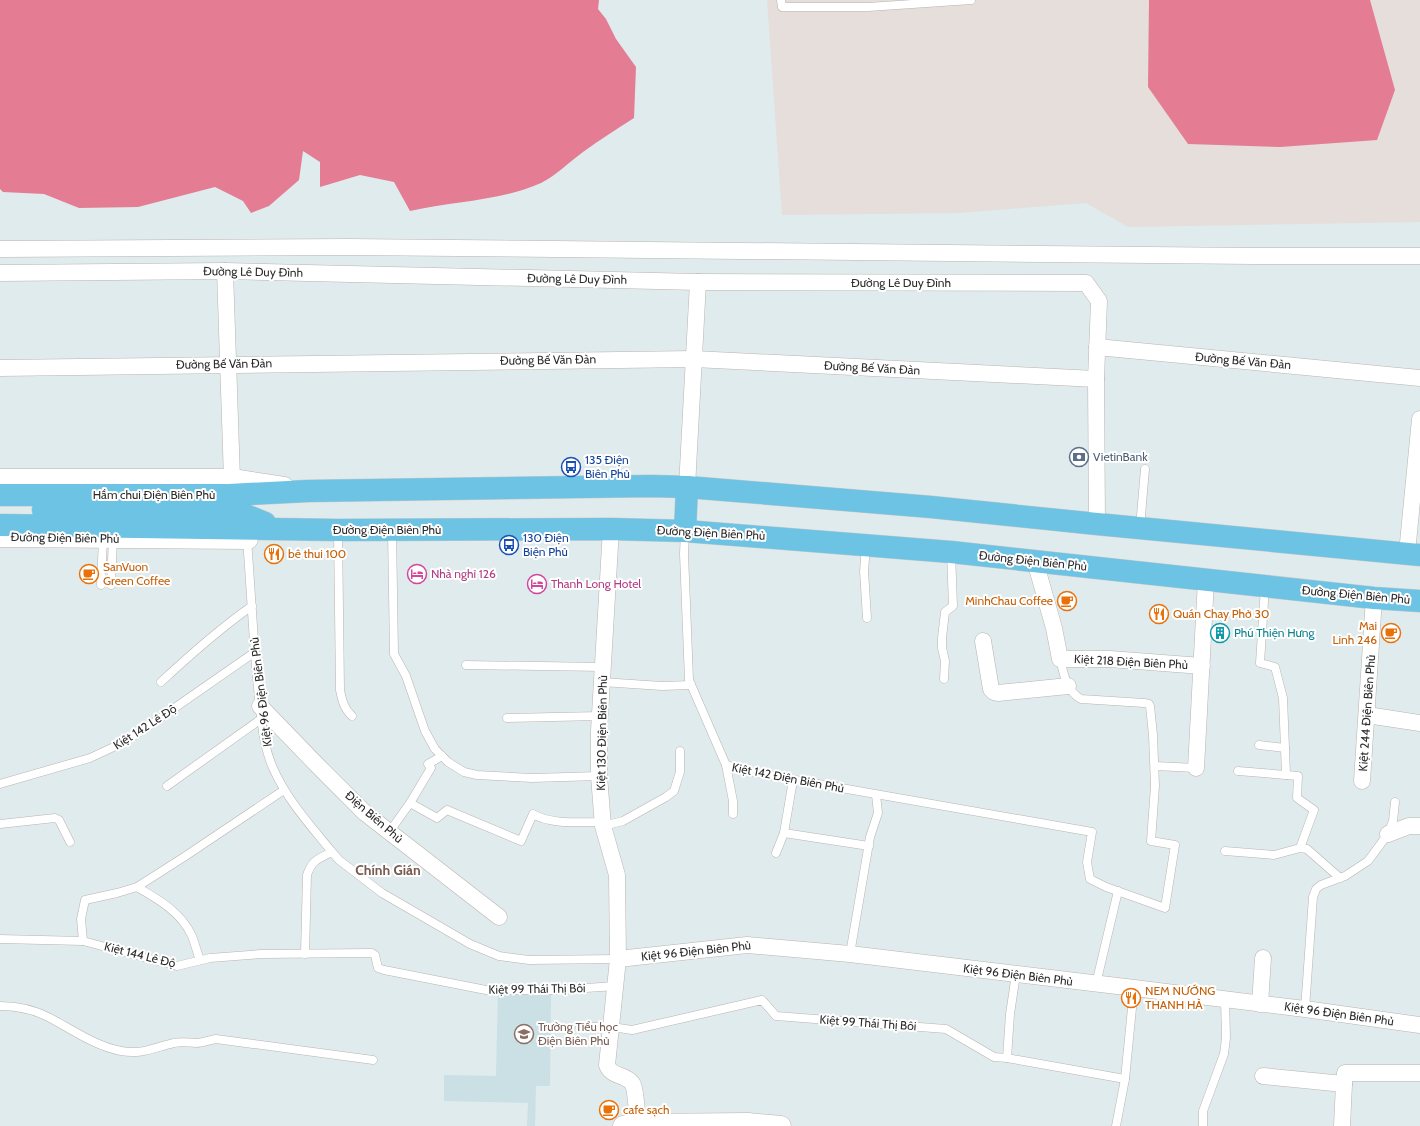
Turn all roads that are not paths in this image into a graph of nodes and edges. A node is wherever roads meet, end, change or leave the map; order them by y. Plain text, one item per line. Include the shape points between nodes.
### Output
1 (781, 0) edge
2 (972, 0) edge
3 (0, 248) edge
4 (1420, 256) edge
5 (225, 271) junction
6 (0, 273) edge
7 (698, 282) junction
8 (1097, 347) junction
9 (694, 359) junction
10 (228, 364) junction
11 (0, 368) edge
12 (1420, 378) edge
13 (1096, 379) junction
14 (1420, 419) edge
15 (1144, 469) dead end
16 (0, 479) edge
17 (232, 479) junction
18 (687, 487) junction
19 (308, 491) junction
20 (0, 495) edge
21 (0, 510) edge
22 (1097, 524) junction
23 (0, 525) edge
24 (1140, 528) junction
25 (281, 529) junction
26 (611, 529) junction
27 (338, 530) junction
28 (392, 530) junction
29 (684, 531) junction
30 (0, 537) edge
31 (108, 538) junction
32 (246, 540) junction
33 (867, 544) junction
34 (951, 552) junction
35 (1414, 554) edge
36 (1035, 561) junction
37 (1206, 580) junction
38 (101, 585) dead end
39 (111, 585) dead end
40 (1265, 586) junction
41 (1374, 598) junction
42 (1420, 601) edge
43 (252, 606) junction
44 (867, 618) dead end
45 (983, 641) dead end
46 (255, 652) junction
47 (1060, 659) junction
48 (466, 665) dead end
49 (1202, 666) junction
50 (603, 675) junction
51 (944, 679) dead end
52 (161, 682) dead end
53 (691, 685) junction
54 (1068, 686) junction
55 (261, 712) junction
56 (1367, 715) junction
57 (352, 716) dead end
58 (600, 716) junction
59 (507, 718) dead end
60 (1420, 723) edge
61 (1260, 745) dead end
62 (1285, 748) junction
63 (680, 751) dead end
64 (442, 756) junction
65 (726, 765) junction
66 (1155, 766) junction
67 (1196, 768) joint
68 (1238, 771) dead end
69 (1286, 775) junction
70 (599, 776) junction
71 (793, 780) junction
72 (1362, 781) dead end
73 (0, 784) edge
74 (167, 786) dead end
75 (284, 790) junction
76 (876, 795) junction
77 (1396, 802) dead end
78 (410, 803) junction
79 (734, 814) dead end
80 (0, 824) edge
81 (603, 824) junction
82 (1420, 826) edge
83 (390, 832) junction
84 (784, 833) junction
85 (1388, 834) junction
86 (70, 842) dead end
87 (869, 846) junction
88 (1300, 848) junction
89 (1225, 851) dead end
90 (332, 852) junction
91 (776, 853) dead end
92 (1340, 878) junction
93 (136, 887) junction
94 (1118, 891) junction
95 (499, 917) dead end
96 (0, 939) edge
97 (83, 941) junction
98 (305, 954) junction
99 (850, 954) junction
100 (375, 955) joint
101 (1263, 958) dead end
102 (618, 959) junction
103 (200, 960) junction
104 (1016, 974) junction
105 (1096, 984) junction
106 (616, 986) junction
107 (1134, 988) junction
108 (1225, 999) junction
109 (1260, 1004) junction
110 (0, 1006) edge
111 (1305, 1009) junction
112 (1420, 1025) edge
113 (612, 1027) junction
114 (580, 1028) dead end
115 (1007, 1058) junction
116 (373, 1060) dead end
117 (1420, 1073) edge
118 (1263, 1076) dead end
119 (1125, 1079) junction
120 (1344, 1084) junction
121 (633, 1125) edge
122 (781, 1126) edge
123 (1116, 1126) edge
124 (1203, 1126) edge
125 (1342, 1126) edge

1 - 2 lane via 782,8 868,7
3 - 4 street via 348,247
5 - 6 street, Đường Lê Duy Đình
5 - 7 street, Đường Lê Duy Đình
5 - 10 street
7 - 8 street, Đường Lê Duy Đình via 1086,283 1099,301
7 - 9 street
8 - 12 street, Đường Bế Văn Đàn
8 - 13 street
9 - 10 street, Đường Bế Văn Đàn
9 - 13 street, Đường Bế Văn Đàn
9 - 18 street
10 - 11 street, Đường Bế Văn Đàn
10 - 17 street
13 - 22 street
14 - 35 street
15 - 24 lane
16 - 17 street
17 - 19 street
18 - 19 main road
18 - 22 main road via 924,506
18 - 29 main road
19 - 20 main road, Hầm chui Điện Biên Phủ via 229,495
21 - 25 main road via 233,512
22 - 24 main road
23 - 25 main road
24 - 35 main road
25 - 27 main road, Đường Điện Biên Phủ
25 - 32 street, Đường Điện Biên Phủ
26 - 28 main road, Đường Điện Biên Phủ
26 - 29 main road, Đường Điện Biên Phủ
26 - 50 street, Kiệt 130 Điện Biên Phủ
27 - 28 main road, Đường Điện Biên Phủ
27 - 57 lane via 340,690 342,701
28 - 64 lane via 394,654 406,676 425,730
29 - 33 main road, Đường Điện Biên Phủ
29 - 53 lane, Kiệt 142 Điện Biên Phủ
30 - 31 street, Đường Điện Biên Phủ
31 - 32 street, Đường Điện Biên Phủ
31 - 38 lane
31 - 39 lane
32 - 43 lane, Kiệt 96 Điện Biên Phủ
33 - 34 main road, Đường Điện Biên Phủ
33 - 44 lane via 864,571
34 - 36 main road, Đường Điện Biên Phủ
34 - 51 lane via 953,606 945,612 942,638
36 - 37 main road, Đường Điện Biên Phủ
36 - 47 street
37 - 40 main road, Đường Điện Biên Phủ
37 - 49 street, Kiệt 218 Điện Biên Phủ
40 - 41 main road, Đường Điện Biên Phủ
40 - 62 lane via 1260,663 1275,667 1282,698
41 - 42 main road, Đường Điện Biên Phủ
41 - 56 street, Kiệt 244 Điện Biên Phủ
43 - 46 lane, Kiệt 96 Điện Biên Phủ
43 - 52 lane via 198,648
45 - 54 street via 991,688 994,692
46 - 55 lane, Kiệt 96 Điện Biên Phủ
46 - 73 lane, Kiệt 142 Lê Độ via 120,744 90,758
47 - 49 street, Kiệt 218 Điện Biên Phủ via 1110,659
47 - 54 lane
48 - 50 lane
49 - 67 street, Kiệt 218 Điện Biên Phủ
50 - 53 lane via 662,686
50 - 58 street, Kiệt 130 Điện Biên Phủ
53 - 65 lane, Kiệt 142 Điện Biên Phủ
54 - 66 lane via 1081,699 1149,704
55 - 74 lane
55 - 75 lane, Kiệt 96 Điện Biên Phủ via 268,754
55 - 83 street, Điện Biên Phủ via 365,812
56 - 60 street
56 - 72 street, Kiệt 244 Điện Biên Phủ
58 - 59 lane
58 - 70 street, Kiệt 130 Điện Biên Phủ
61 - 62 lane
62 - 69 lane
63 - 81 lane via 680,772 674,791 623,821
64 - 70 lane via 464,772 484,776
64 - 78 lane via 428,764 431,768
65 - 71 lane, Kiệt 142 Điện Biên Phủ
65 - 79 lane
66 - 67 lane
66 - 94 lane via 1151,841 1175,845 1166,908
68 - 69 lane
69 - 88 lane via 1298,776 1297,798 1314,810
70 - 81 street, Kiệt 130 Điện Biên Phủ
71 - 76 lane, Kiệt 142 Điện Biên Phủ
71 - 84 lane
75 - 90 lane, Kiệt 96 Điện Biên Phủ
75 - 93 lane
76 - 87 lane via 878,813
76 - 94 lane, Kiệt 142 Điện Biên Phủ via 1092,832 1087,862 1090,879
77 - 85 lane
78 - 81 lane via 437,818 447,810 521,841 533,814 539,818 565,822
78 - 83 lane
80 - 86 lane via 55,818 59,820
81 - 102 street, Kiệt 130 Điện Biên Phủ via 617,875
82 - 85 street via 1409,826
83 - 95 street, Điện Biên Phủ
84 - 87 lane
84 - 91 lane
85 - 92 lane via 1368,861
87 - 99 lane
88 - 89 lane via 1274,855
88 - 92 lane via 1307,850
90 - 98 lane via 317,859 310,866 307,875
90 - 102 lane, Kiệt 96 Điện Biên Phủ via 382,893 470,944 499,956 529,960
92 - 111 lane via 1321,885 1313,897
93 - 97 lane via 118,894 85,900 80,919
93 - 103 lane via 166,904 182,920 192,936
94 - 105 lane
96 - 97 lane, Kiệt 144 Lê Độ
97 - 103 lane, Kiệt 144 Lê Độ via 177,966
98 - 100 lane, Kiệt 144 Lê Độ
98 - 103 lane, Kiệt 144 Lê Độ via 261,954
99 - 102 street, Kiệt 96 Điện Biên Phủ via 747,945
99 - 104 street, Kiệt 96 Điện Biên Phủ
100 - 106 lane, Kiệt 99 Thái Thị Bôi via 378,968 384,970 486,990 556,990
101 - 109 street
102 - 106 street
104 - 105 street, Kiệt 96 Điện Biên Phủ
104 - 115 lane
105 - 107 street, Kiệt 96 Điện Biên Phủ
106 - 113 street
107 - 108 street, Kiệt 96 Điện Biên Phủ
107 - 119 lane
108 - 109 street, Kiệt 96 Điện Biên Phủ
108 - 124 lane via 1224,1054 1203,1111
109 - 111 street, Kiệt 96 Điện Biên Phủ
110 - 116 lane via 15,1006 48,1017 100,1044 132,1053 180,1042 197,1043 216,1039
111 - 112 street, Kiệt 96 Điện Biên Phủ
113 - 114 lane, Kiệt 99 Thái Thị Bôi
113 - 115 lane, Kiệt 99 Thái Thị Bôi via 632,1030 762,1000 776,1016 946,1029 994,1057
113 - 121 street via 607,1065 611,1072 628,1080 634,1087
115 - 119 lane, Kiệt 99 Thái Thị Bôi
117 - 120 street via 1345,1073
118 - 120 street
119 - 123 lane
120 - 125 street
121 - 122 street via 748,1123

